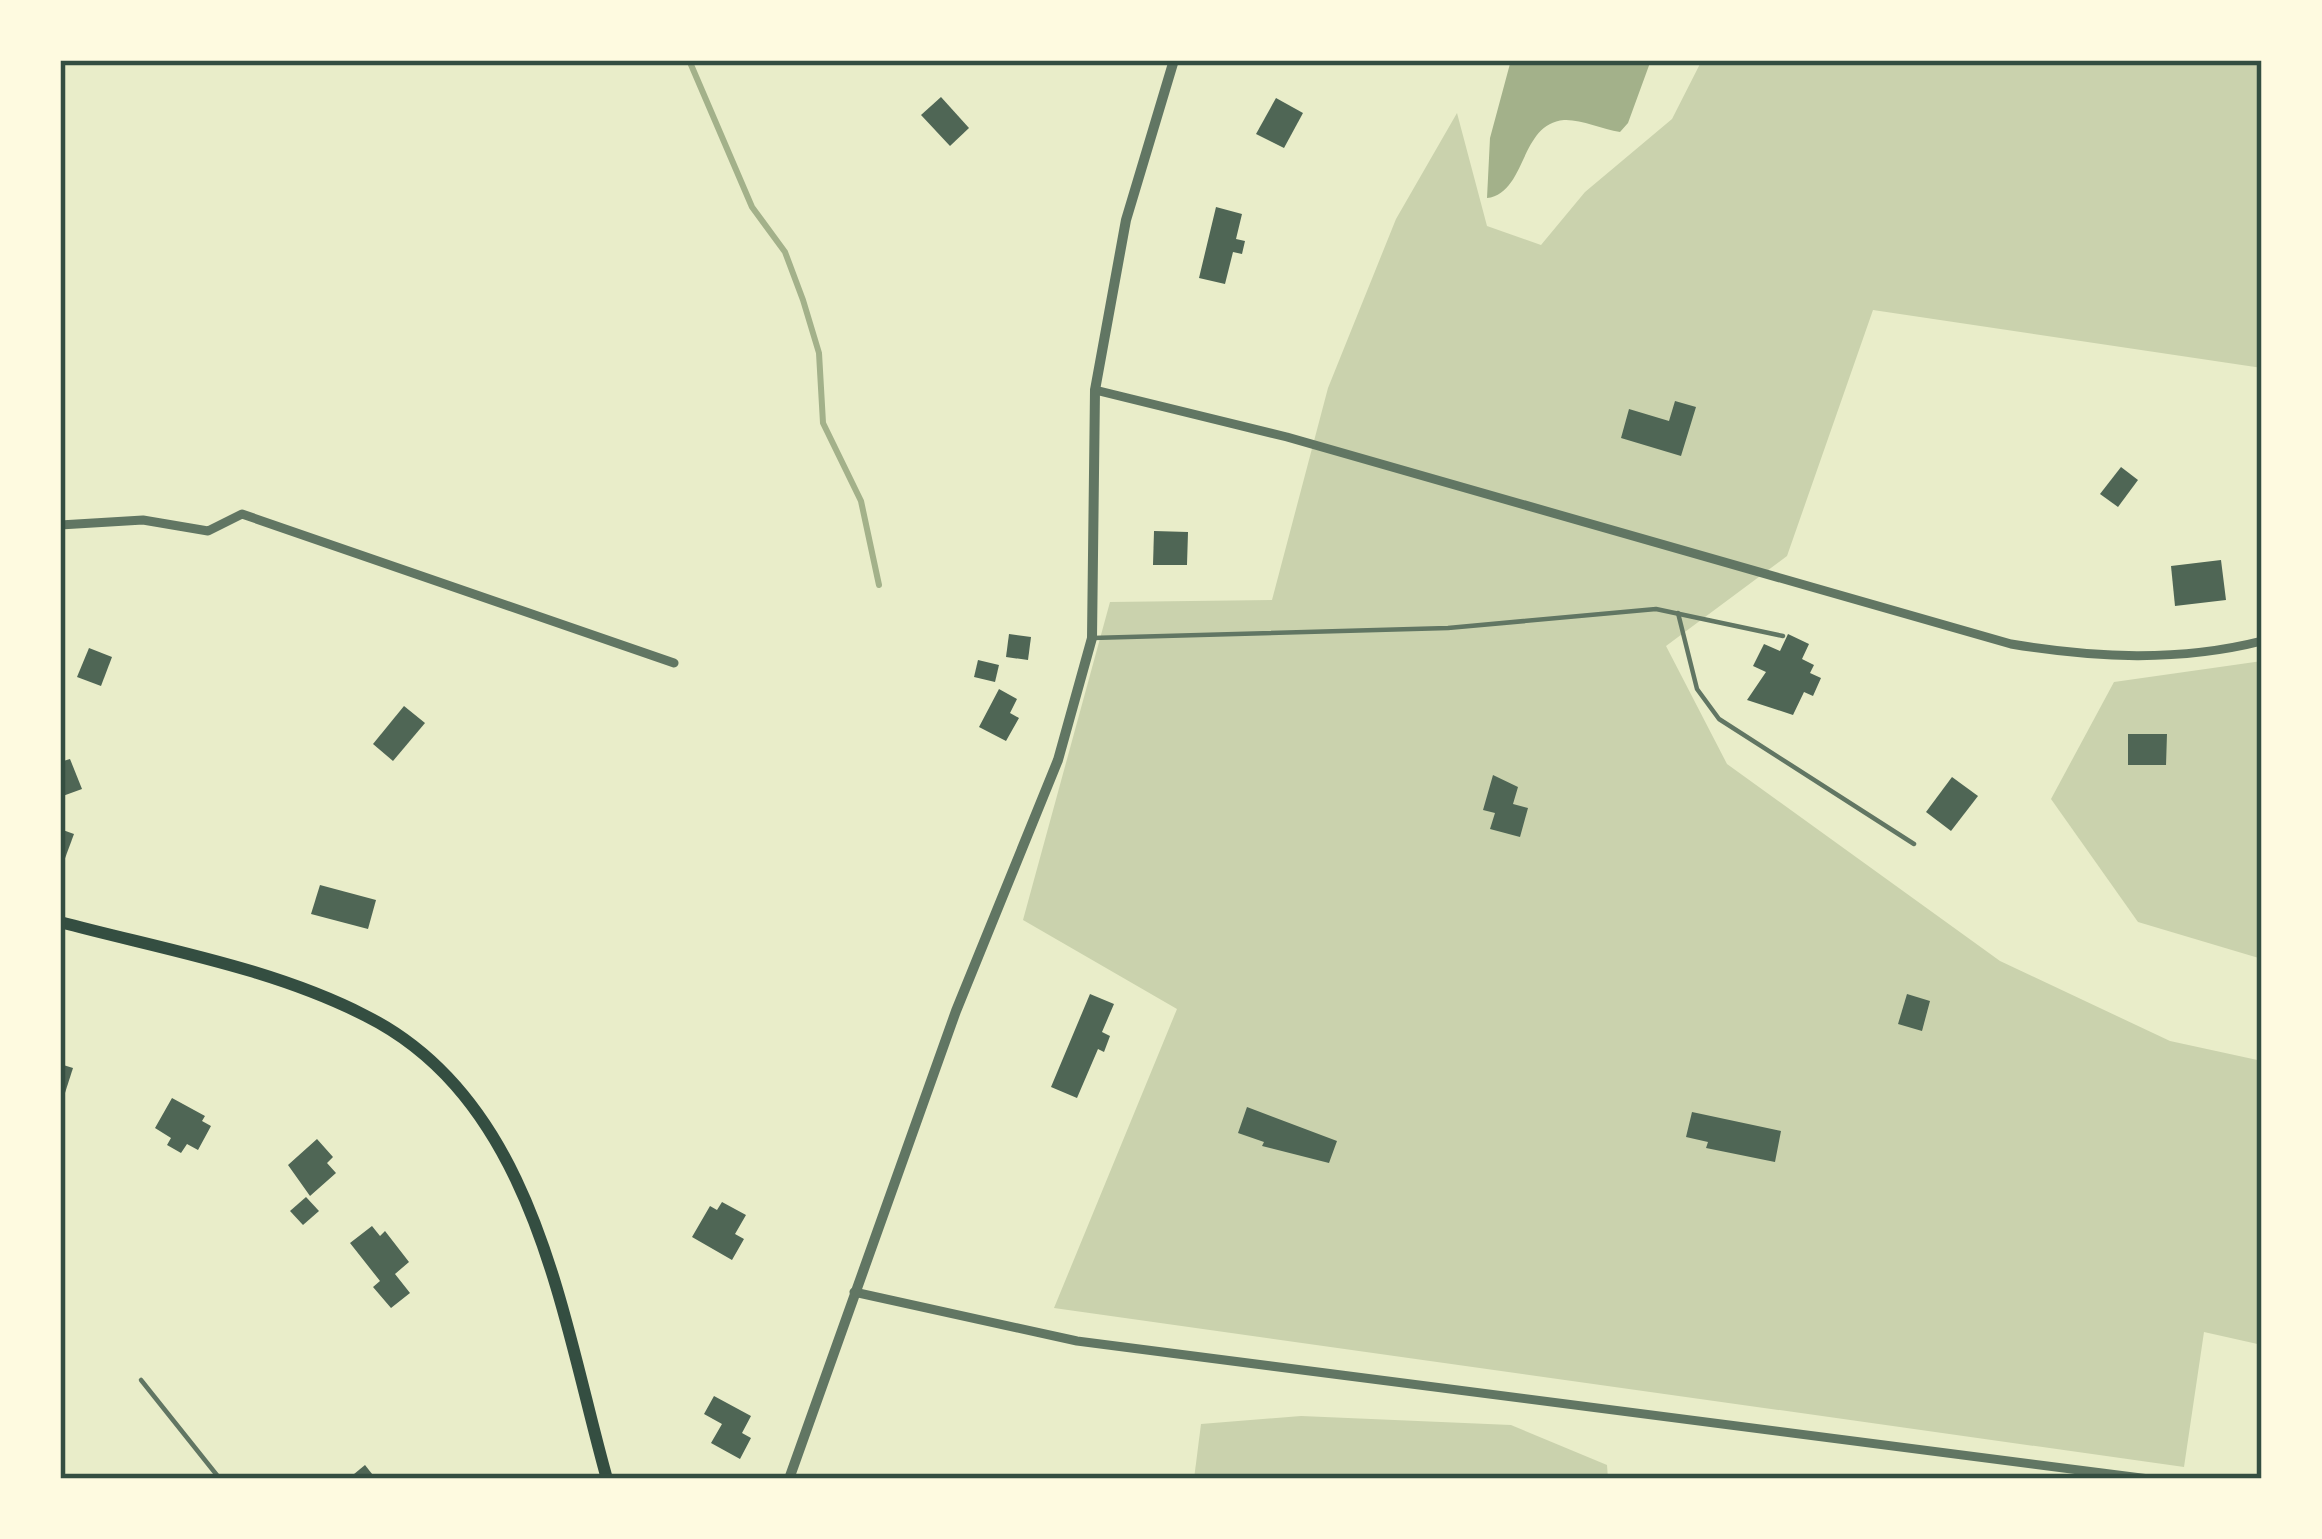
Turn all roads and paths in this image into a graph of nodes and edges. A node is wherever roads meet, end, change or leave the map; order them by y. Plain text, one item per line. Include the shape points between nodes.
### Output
1 (1174, 60) edge
2 (1095, 390) junction
3 (60, 525) edge
4 (1678, 613) junction
5 (1783, 636) dead end
6 (1091, 638) junction
7 (2262, 641) edge
8 (674, 663) dead end
9 (1914, 844) dead end
10 (60, 922) edge
11 (854, 1292) junction
12 (141, 1380) dead end
13 (220, 1479) edge
14 (607, 1479) edge
15 (789, 1479) edge
16 (2149, 1479) edge

1 - 2 street via 1126,220
2 - 6 street
2 - 7 street via 2012,644 2099,658
3 - 8 street via 143,520 208,531 242,514
4 - 5 lane
4 - 6 lane
4 - 9 lane via 1697,689 1719,719
6 - 11 street via 1058,760
10 - 14 main road via 362,1014 419,1048 460,1088 497,1141 538,1233
11 - 15 street
11 - 16 street via 1077,1341
12 - 13 lane

